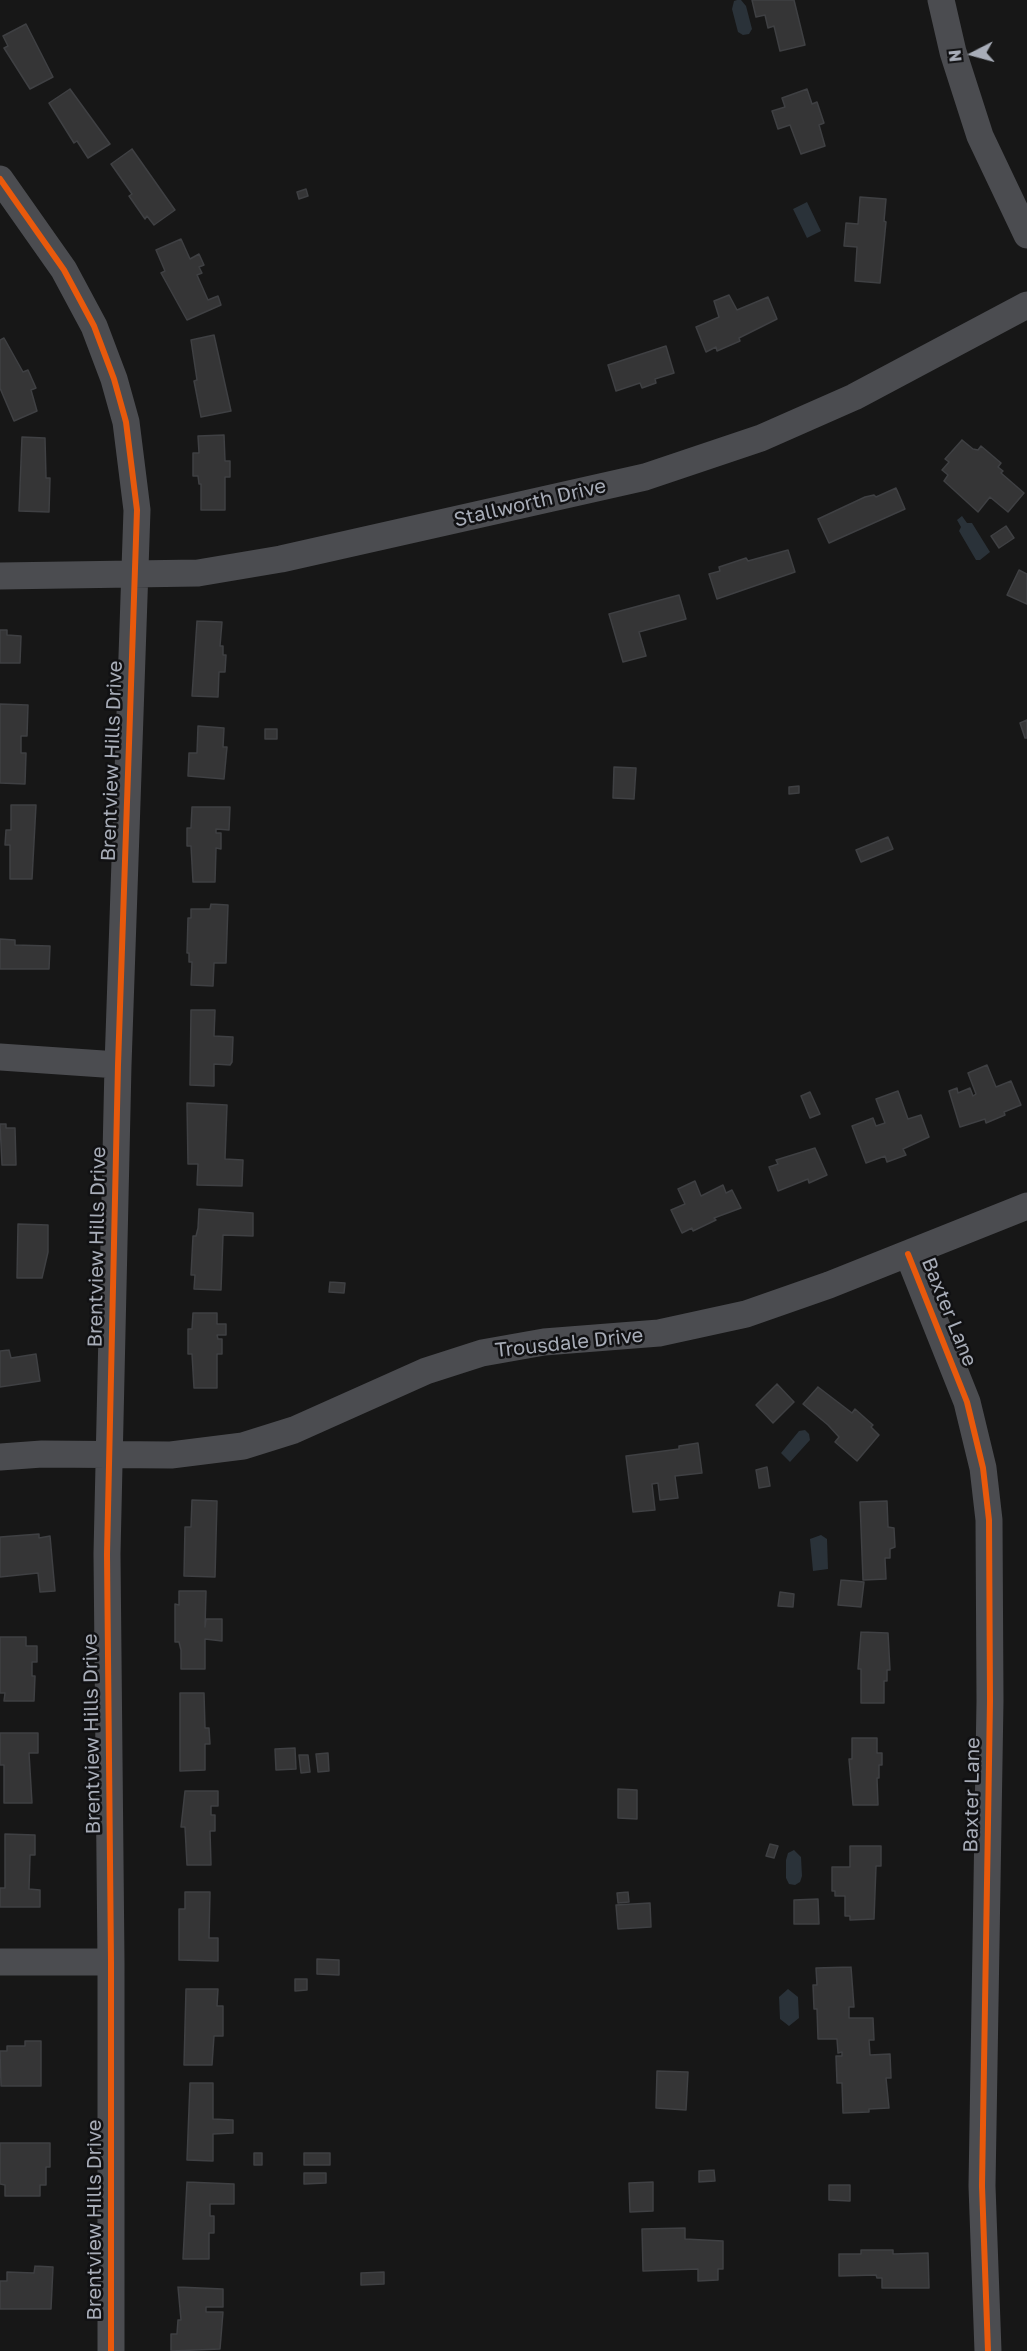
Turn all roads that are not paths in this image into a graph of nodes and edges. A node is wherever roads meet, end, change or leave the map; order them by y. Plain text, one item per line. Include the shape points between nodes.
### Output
1 (941, 0) edge
2 (0, 179) edge
3 (1027, 235) edge
4 (1027, 305) edge
5 (136, 574) junction
6 (0, 576) edge
7 (0, 1057) edge
8 (118, 1065) junction
9 (1027, 1206) edge
10 (908, 1254) junction
11 (109, 1455) junction
12 (0, 1457) edge
13 (0, 1962) edge
14 (111, 1962) junction
15 (111, 2351) edge
16 (988, 2351) edge

1 - 3 street via 980,136
2 - 5 street, Brentview Hills Drive via 76,291 114,379 132,458 137,510
4 - 5 street, Stallworth Drive via 854,397 703,460 645,477 281,559 198,573
5 - 6 street, Stallworth Drive
5 - 8 street, Brentview Hills Drive
7 - 8 street
8 - 11 street, Brentview Hills Drive
9 - 10 street, Trousdale Drive
10 - 11 street, Trousdale Drive via 718,1322 659,1334 521,1345 467,1357 404,1380 294,1430 243,1446 188,1454
10 - 16 street, Baxter Lane via 967,1402 987,1503 990,1690 982,2186
11 - 12 street, Trousdale Drive
11 - 14 street, Brentview Hills Drive
13 - 14 street
14 - 15 street, Brentview Hills Drive

